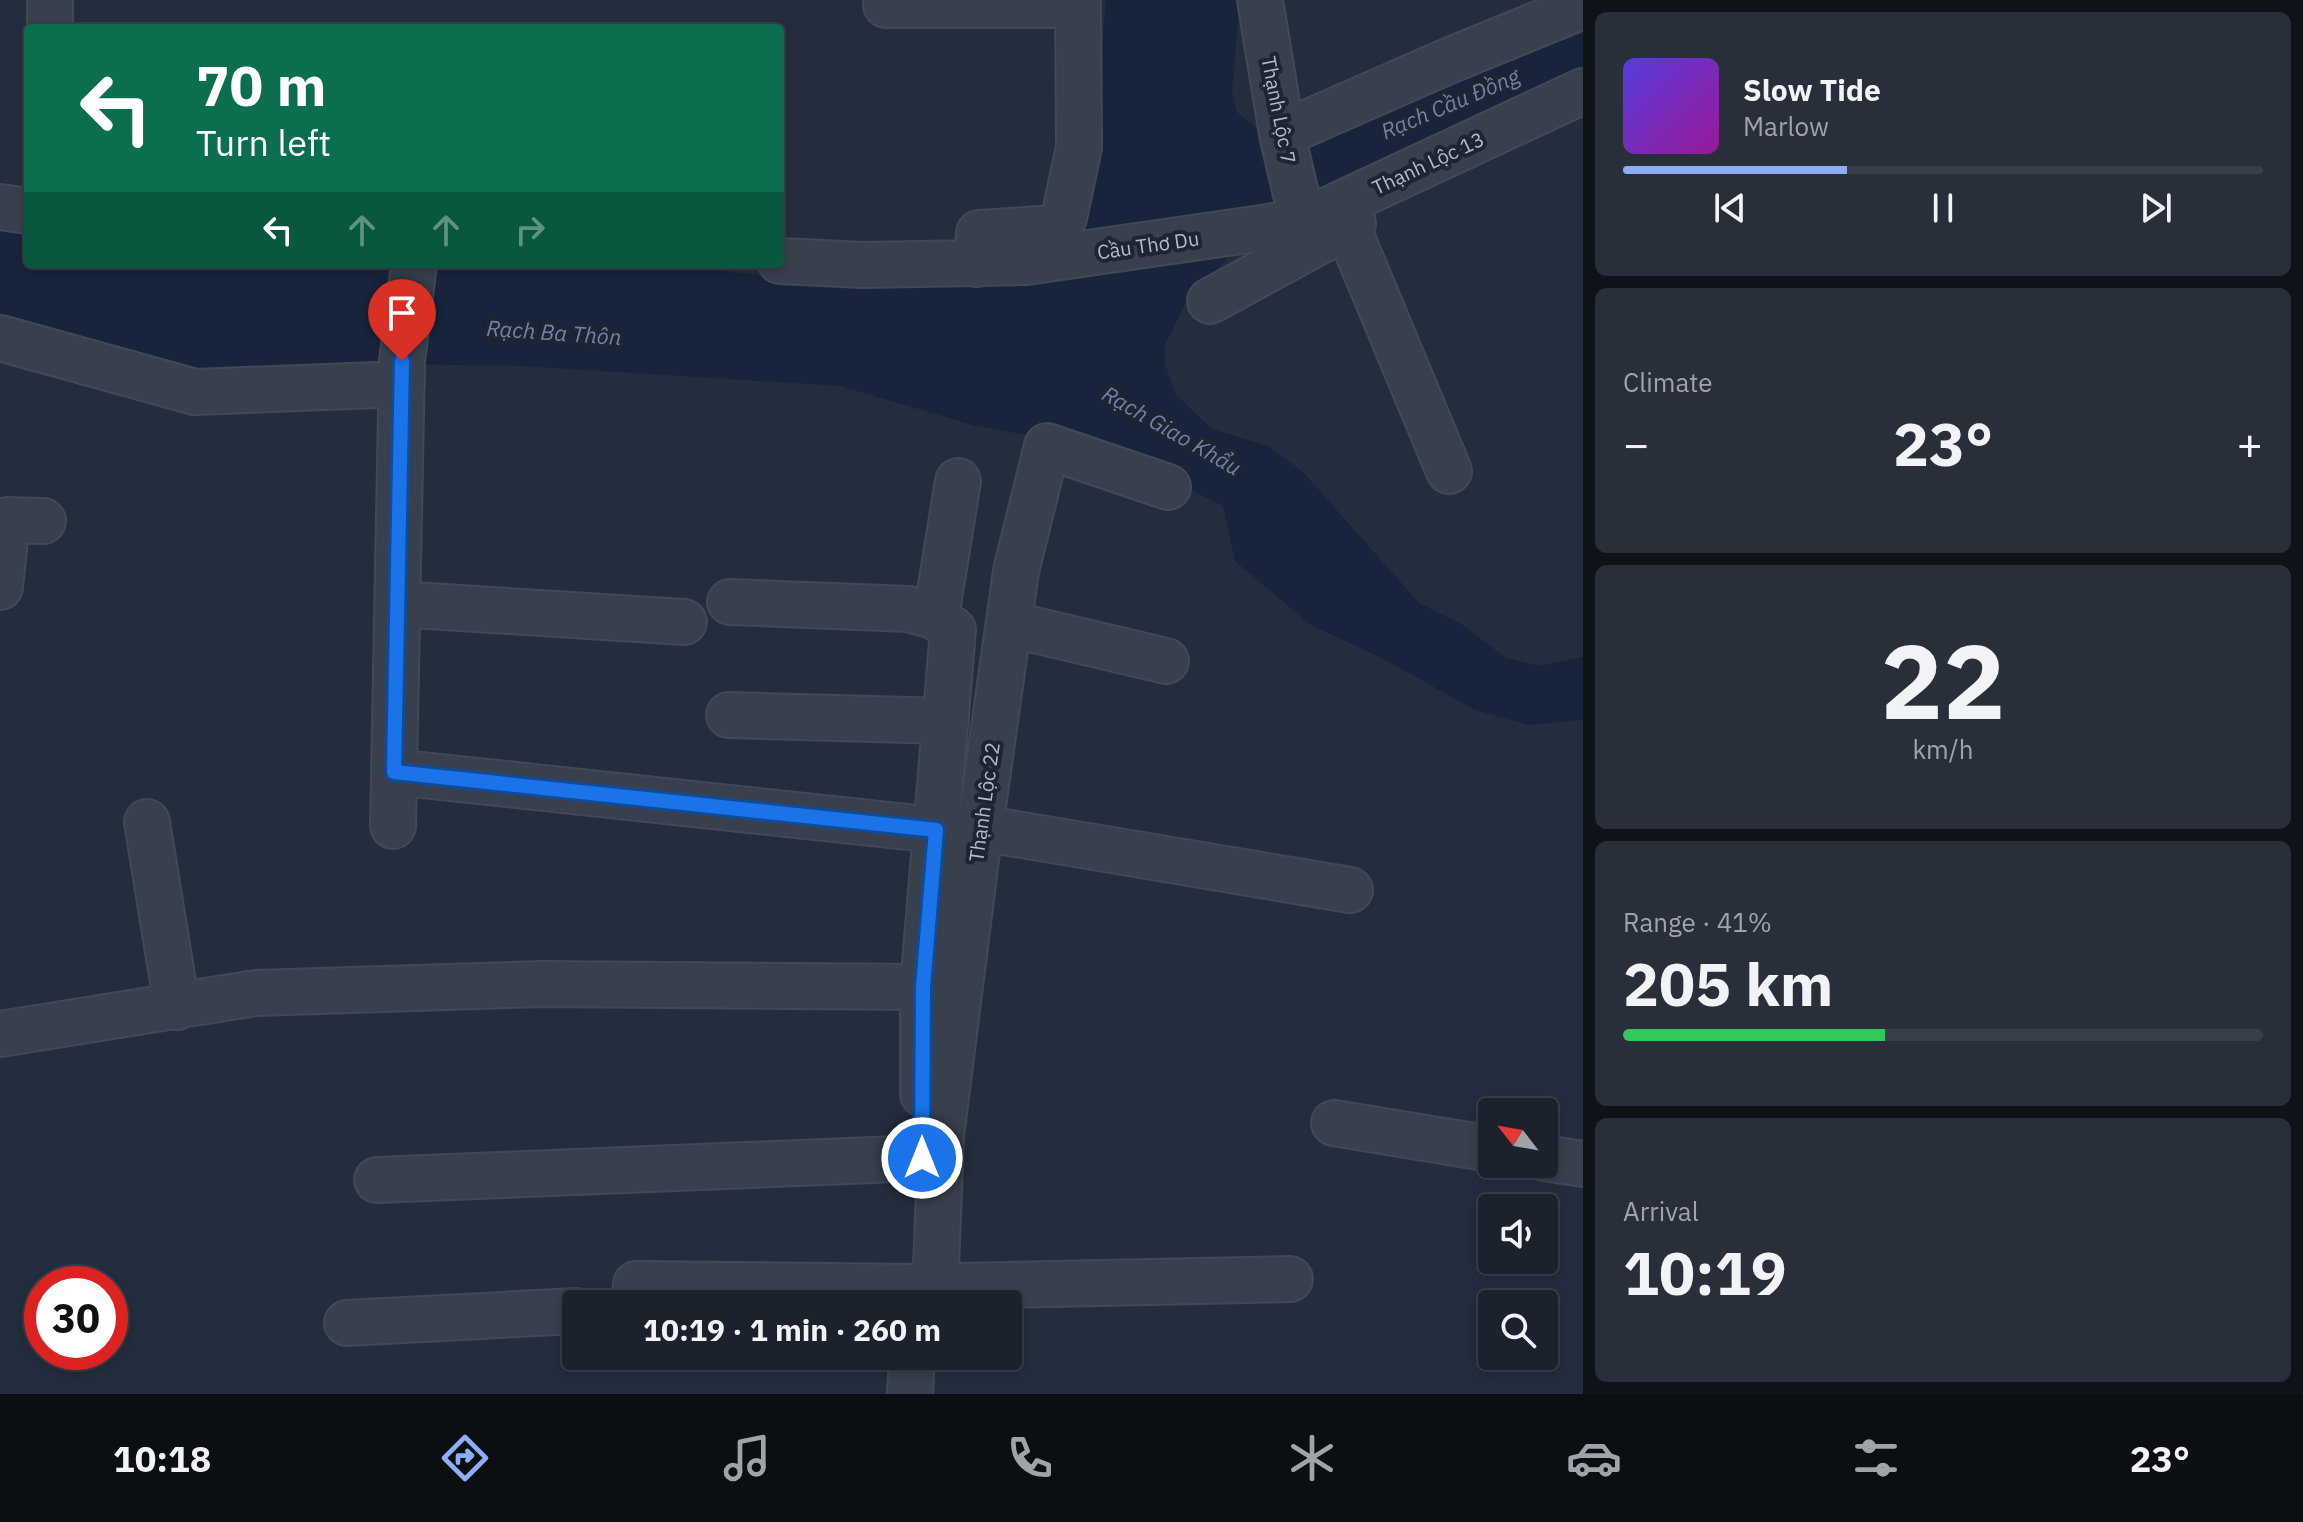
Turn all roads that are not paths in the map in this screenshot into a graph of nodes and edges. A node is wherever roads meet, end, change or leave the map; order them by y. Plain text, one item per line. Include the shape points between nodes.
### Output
1 (50, 0) edge
2 (1260, 0) edge
3 (1078, 2) edge
4 (886, 5) dead end
5 (1583, 6) edge
6 (50, 24) edge
7 (1583, 91) edge
8 (1282, 134) junction
9 (1478, 140) junction
10 (0, 207) edge
11 (24, 210) edge
12 (1286, 224) junction
13 (1347, 226) junction
14 (784, 261) edge
15 (977, 264) junction
16 (414, 268) edge
17 (1210, 301) dead end
18 (0, 338) edge
19 (402, 373) junction
20 (1449, 471) dead end
21 (958, 481) dead end
22 (1168, 487) dead end
23 (43, 521) dead end
24 (0, 587) edge
25 (730, 602) dead end
26 (397, 604) junction
27 (936, 617) junction
28 (684, 622) dead end
29 (1009, 624) junction
30 (1166, 661) dead end
31 (729, 715) dead end
32 (946, 721) junction
33 (394, 772) junction
34 (147, 822) dead end
35 (393, 826) dead end
36 (980, 828) junction
37 (936, 830) junction
38 (1350, 890) dead end
39 (923, 987) junction
40 (177, 1007) junction
41 (0, 1034) edge
42 (1334, 1123) dead end
43 (1478, 1147) edge
44 (922, 1158) junction
45 (1558, 1160) edge
46 (1583, 1164) edge
47 (377, 1180) dead end
48 (1290, 1279) dead end
49 (635, 1290) edge
50 (848, 1290) edge
51 (919, 1290) edge
52 (920, 1290) edge
53 (976, 1290) edge
54 (562, 1312) edge
55 (347, 1323) dead end
56 (911, 1370) edge
57 (910, 1394) edge

1 - 6 street
2 - 8 street, Thạnh Lộc 7
3 - 4 street
3 - 15 street via 1079,147 1064,218 1056,228 979,233
5 - 8 street
7 - 9 street, Thạnh Lộc 13
8 - 12 street, Thạnh Lộc 7
9 - 12 street, Thạnh Lộc 13
9 - 13 street via 1469,161
10 - 11 street
12 - 15 street, Cầu Thơ Du via 1026,262
13 - 17 street
13 - 20 street
14 - 15 street
16 - 19 street
18 - 19 street via 195,392
19 - 26 street
21 - 27 street
22 - 29 street, Thạnh Lộc 22 via 1047,446 1016,571
23 - 24 street via 7,520
25 - 27 street via 909,609
26 - 28 street
26 - 33 street
27 - 32 street, Thạnh Lộc 22 via 953,630
29 - 30 street
29 - 36 street, Thạnh Lộc 22
31 - 32 street
32 - 37 street, Thạnh Lộc 22
33 - 35 street
33 - 37 street
34 - 40 street
36 - 38 street
36 - 52 street, Thạnh Lộc 22 via 941,1136 936,1267
37 - 39 street, Thạnh Lộc 22
39 - 40 street via 542,984 256,993
39 - 44 street, Thạnh Lộc 22
40 - 41 street
42 - 43 street
44 - 47 street
44 - 51 street, Thạnh Lộc 22
45 - 46 street
48 - 53 street
49 - 50 street via 636,1284
54 - 55 street
56 - 57 street

